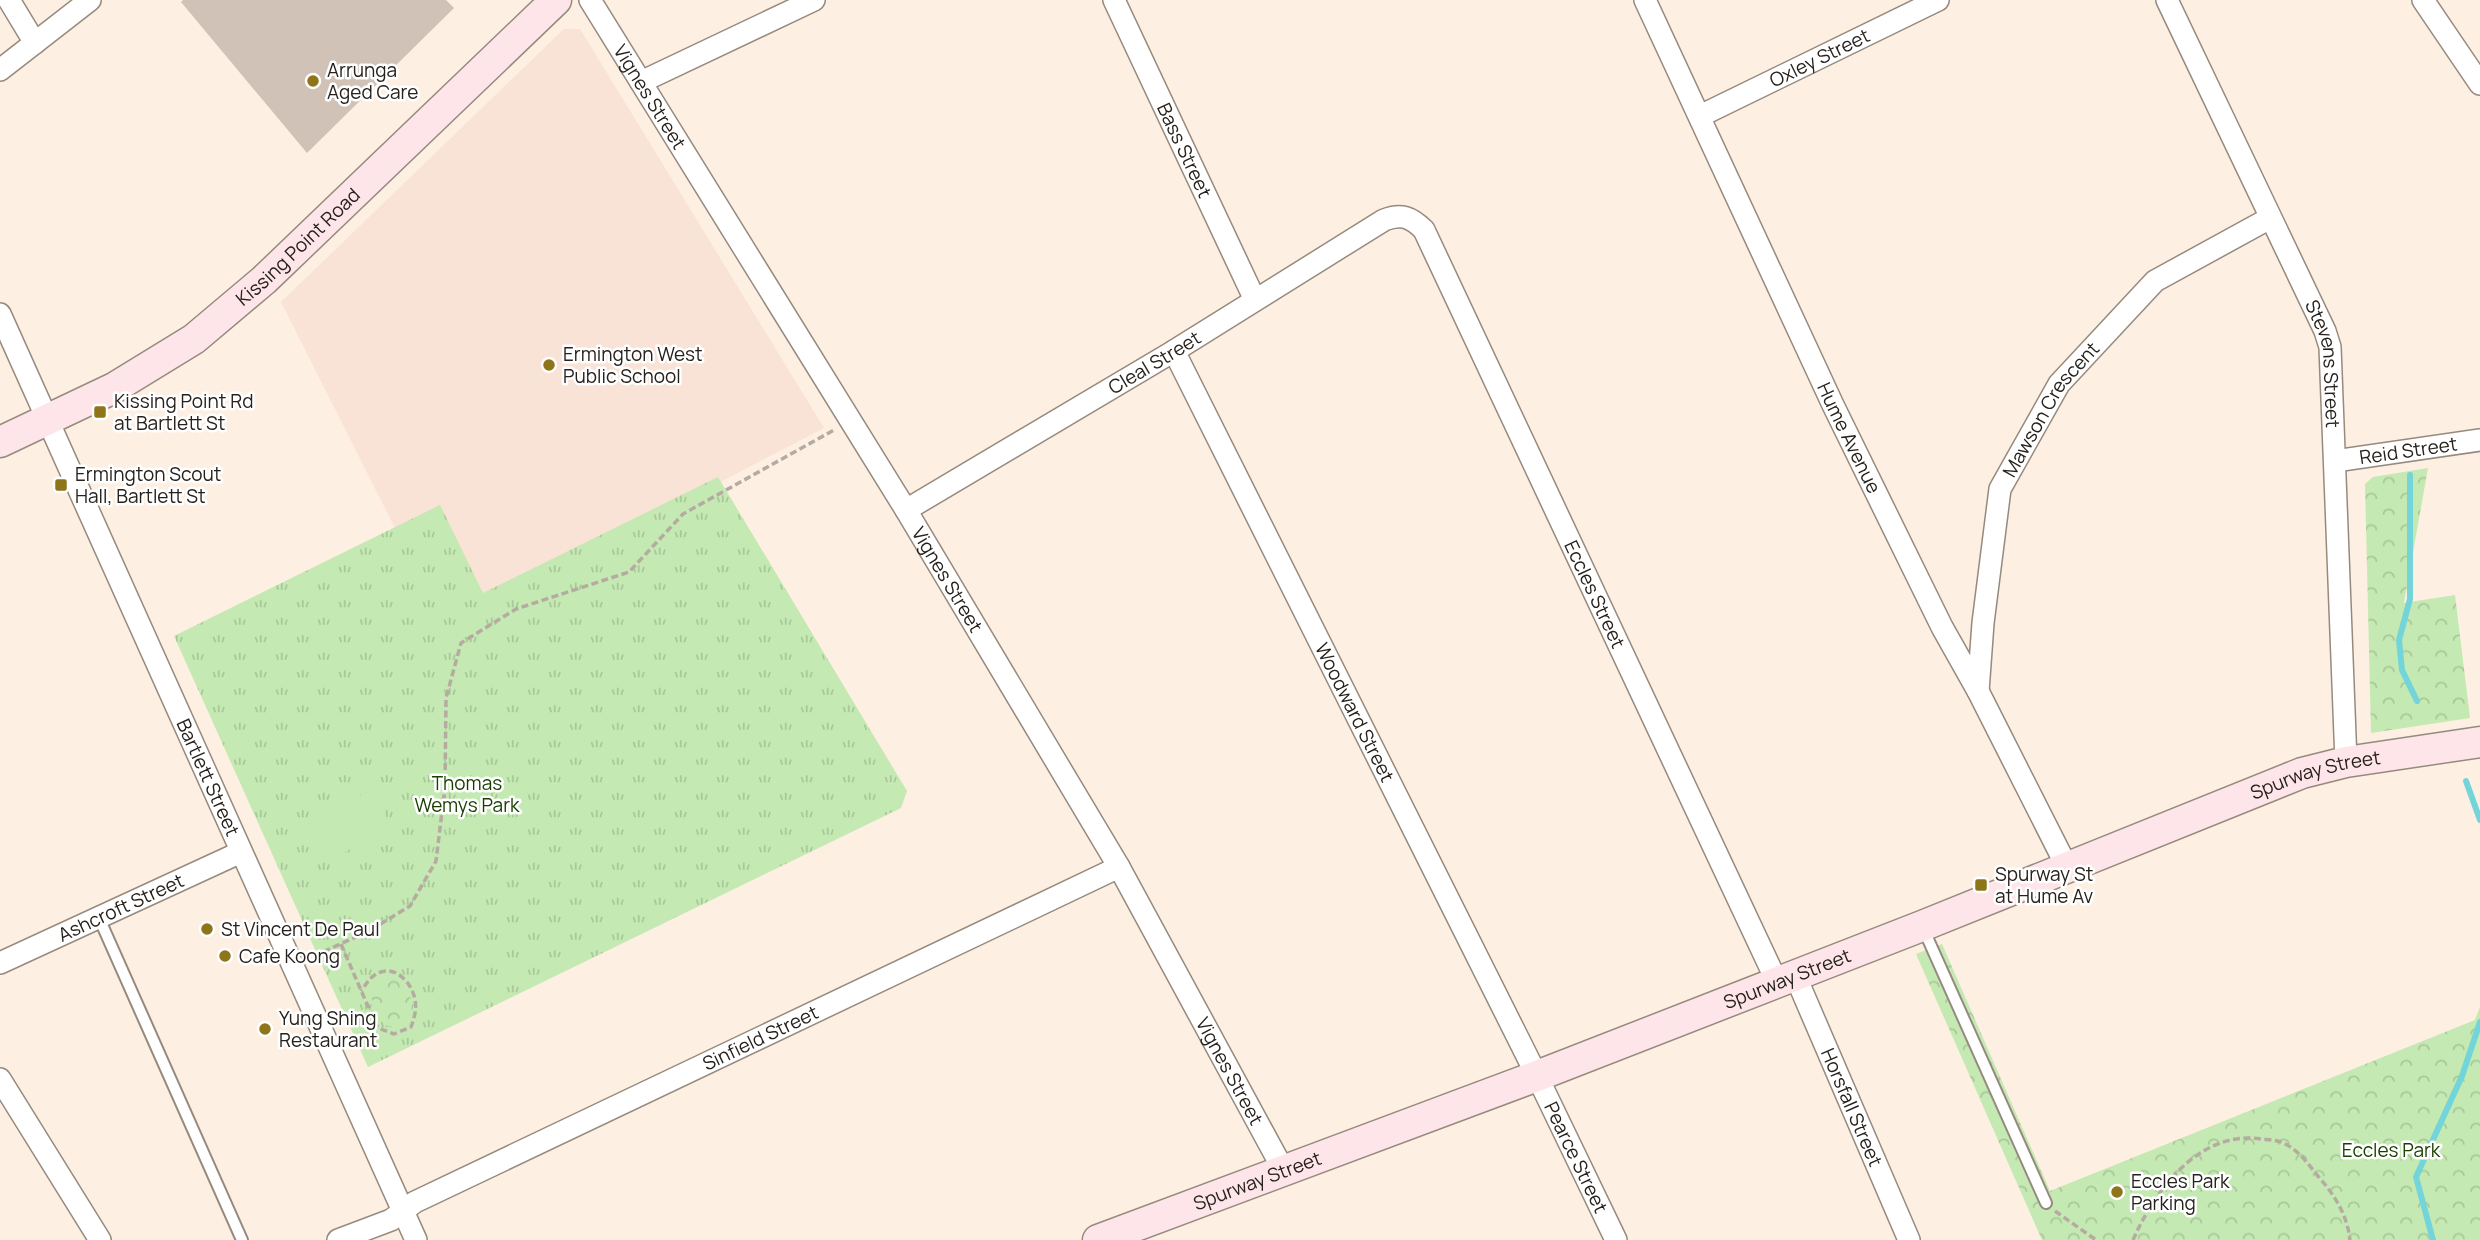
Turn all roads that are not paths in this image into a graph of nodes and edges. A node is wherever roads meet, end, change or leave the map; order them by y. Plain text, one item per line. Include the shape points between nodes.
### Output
1 (9, 0) edge
2 (89, 0) edge
3 (556, 0) edge
4 (590, 0) edge
5 (814, 0) edge
6 (1114, 0) edge
7 (1645, 0) edge
8 (1938, 0) edge
9 (2167, 0) edge
10 (2423, 0) edge
11 (35, 43) junction
12 (0, 70) edge
13 (641, 82) junction
14 (2480, 84) edge
15 (1700, 116) junction
16 (1403, 216) joint
17 (2270, 218) junction
18 (1255, 300) junction
19 (0, 314) edge
20 (1174, 351) junction
21 (48, 419) junction
22 (2480, 440) edge
23 (0, 442) edge
24 (2335, 461) junction
25 (906, 510) junction
26 (1978, 691) junction
27 (2480, 742) edge
28 (2346, 762) junction
29 (241, 852) junction
30 (1119, 867) junction
31 (2067, 867) junction
32 (99, 918) junction
33 (1922, 926) junction
34 (0, 963) edge
35 (1786, 978) junction
36 (1537, 1076) junction
37 (0, 1079) edge
38 (1284, 1171) junction
39 (2046, 1203) road end
40 (403, 1211) junction
41 (100, 1240) edge
42 (242, 1240) edge
43 (338, 1240) edge
44 (416, 1240) edge
45 (1098, 1240) edge
46 (1616, 1240) edge
47 (1909, 1240) edge

1 - 11 street
2 - 11 street
3 - 21 street, Kissing Point Road via 231,309 194,339 122,383
4 - 13 street, Vignes Street
5 - 13 street
6 - 18 street, Bass Street
7 - 15 street, Hume Avenue
8 - 15 street, Oxley Street
9 - 17 street, Stevens Street
10 - 14 street
11 - 12 street
13 - 25 street, Vignes Street
15 - 26 street, Hume Avenue via 1833,405
16 - 18 street, Cleal Street via 1384,220
16 - 35 street, Eccles Street via 1424,230
17 - 24 street, Stevens Street via 2330,347
17 - 26 street, Mawson Crescent via 2155,281 2059,384 2000,489
18 - 20 street, Cleal Street
19 - 21 street, Bartlett Street
20 - 25 street, Cleal Street
20 - 36 street, Woodward Street
21 - 23 street, Kissing Point Road
21 - 29 street, Bartlett Street
22 - 24 street, Reid Street
24 - 28 street, Stevens Street
25 - 30 street, Vignes Street
26 - 31 street, Hume Avenue
27 - 28 street, Spurway Street
28 - 31 street, Spurway Street via 2302,773
29 - 32 street, Ashcroft Street
29 - 40 street, Bartlett Street
30 - 38 street, Vignes Street
30 - 40 street, Sinfield Street
31 - 33 street, Spurway Street
32 - 34 street, Ashcroft Street
32 - 42 lane
33 - 35 street, Spurway Street
33 - 39 lane
35 - 36 street, Spurway Street
35 - 47 street, Horsfall Street
36 - 38 street, Spurway Street
36 - 46 street, Pearce Street
37 - 41 street
38 - 45 street, Spurway Street
40 - 43 street, Sinfield Street
40 - 44 street, Bartlett Street

